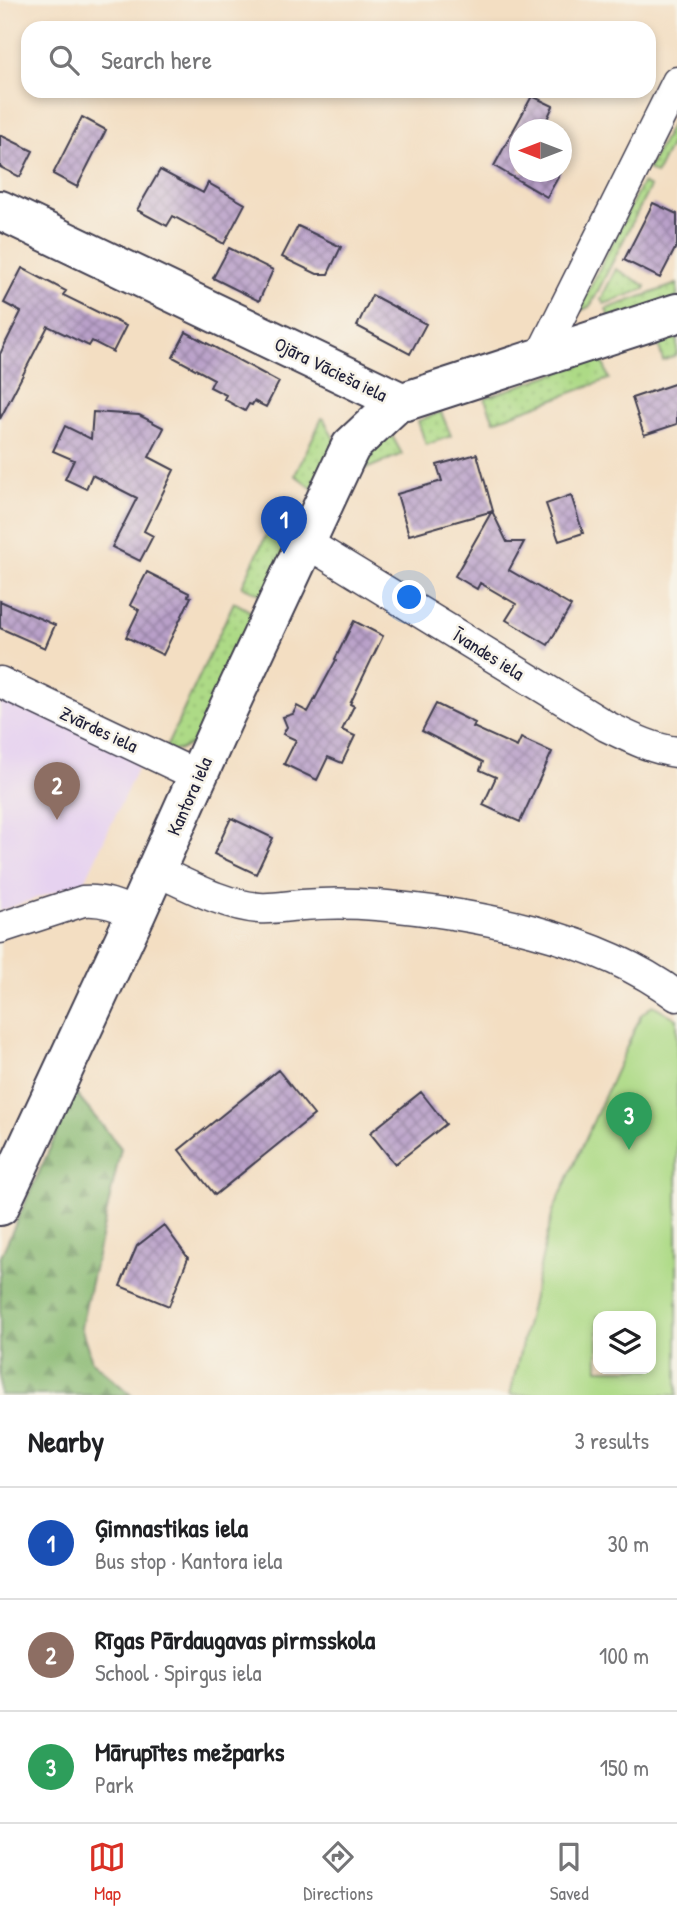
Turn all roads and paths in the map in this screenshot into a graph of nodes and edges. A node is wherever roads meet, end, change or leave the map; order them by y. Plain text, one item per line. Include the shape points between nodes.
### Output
1 (677, 82) edge
2 (0, 210) edge
3 (677, 313) edge
4 (540, 357) junction
5 (399, 401) junction
6 (307, 543) junction
7 (0, 682) edge
8 (677, 752) edge
9 (198, 776) junction
10 (155, 870) junction
11 (136, 914) junction
12 (0, 928) edge
13 (677, 996) edge
14 (0, 1206) edge

1 - 4 street
2 - 5 main road, Ojāra Vācieša iela
3 - 4 main road, Ojāra Vācieša iela
4 - 5 main road, Ojāra Vācieša iela
5 - 6 main road, Kantora iela via 351,446
6 - 8 street, Īvandes iela via 606,726
6 - 9 main road, Kantora iela
7 - 9 street, Zvārdes iela
9 - 10 main road, Kantora iela
10 - 11 main road, Kantora iela
10 - 13 street via 226,901 260,908 374,905 480,918 598,952 641,971
11 - 12 street via 112,903 90,900
11 - 14 main road, Kantora iela

